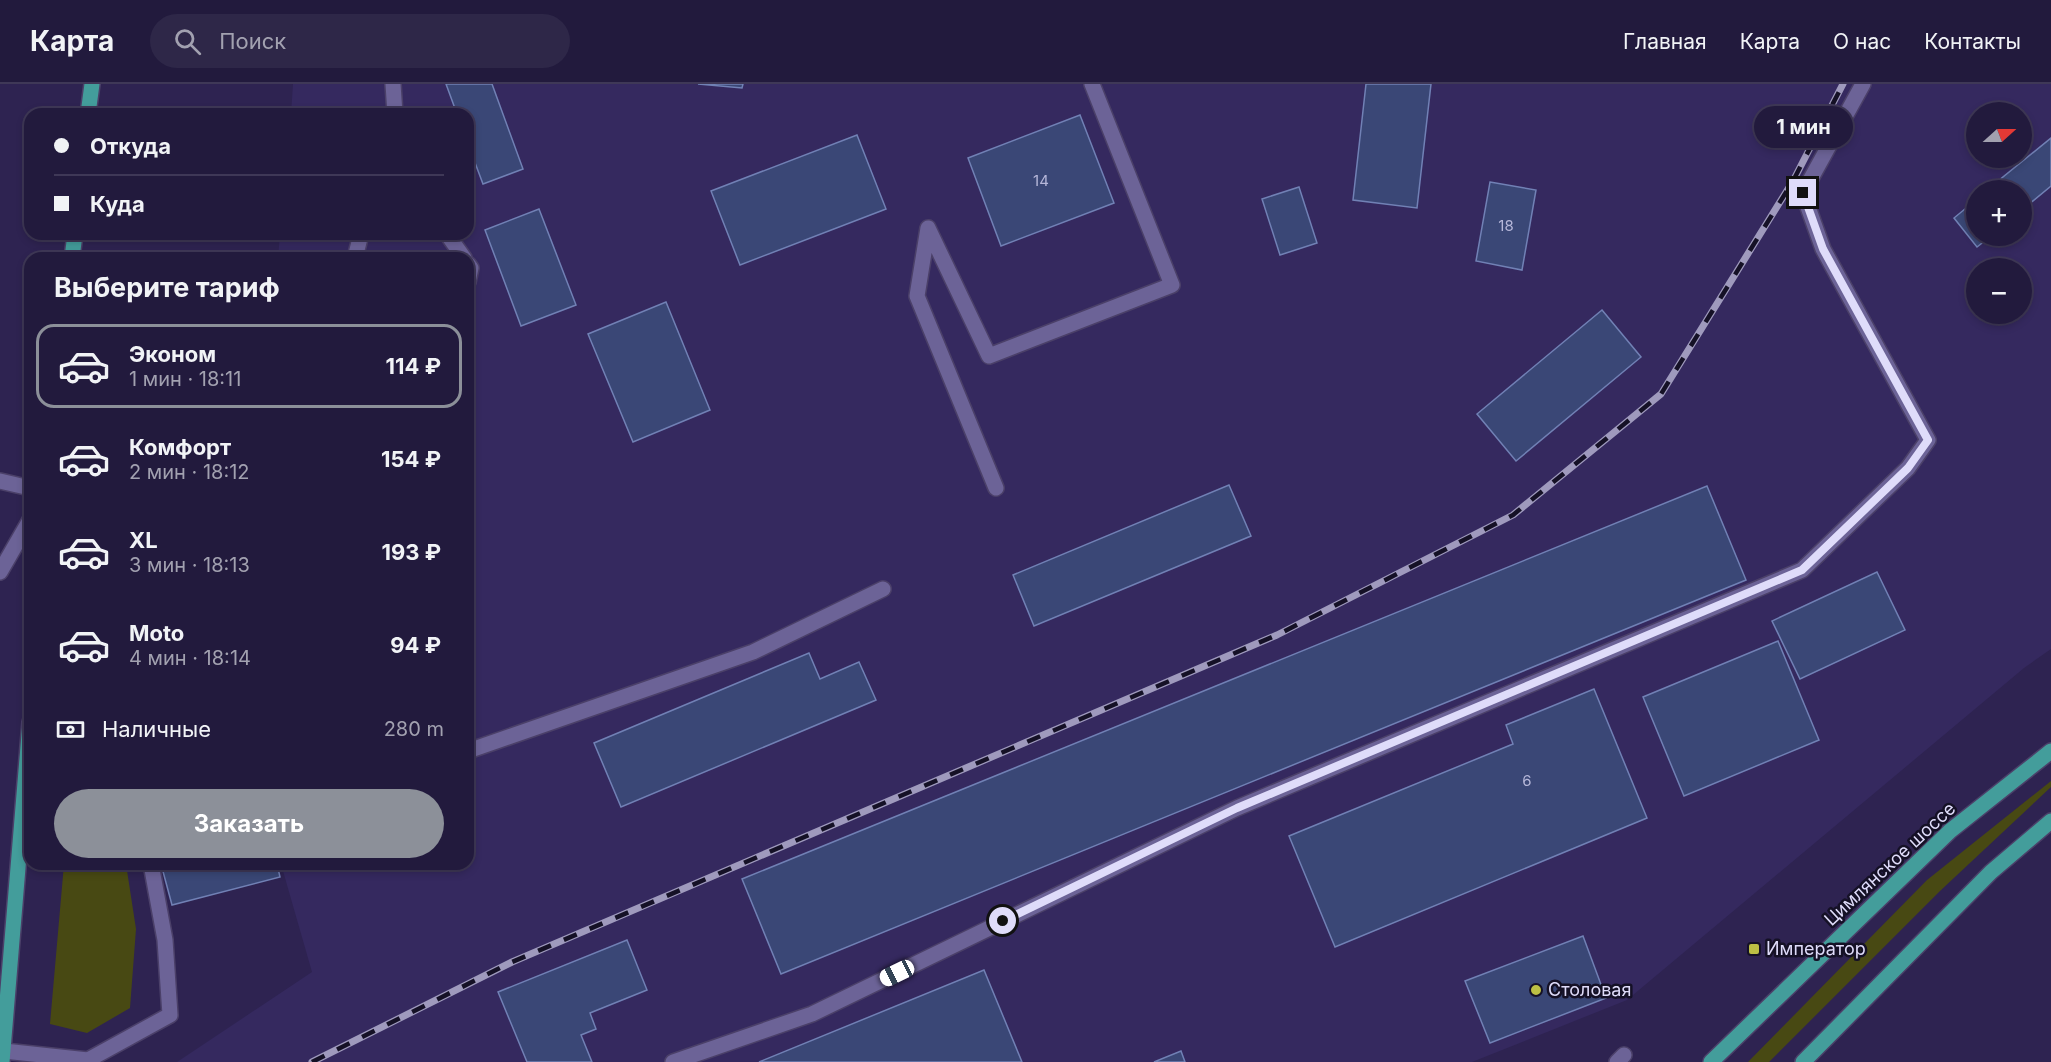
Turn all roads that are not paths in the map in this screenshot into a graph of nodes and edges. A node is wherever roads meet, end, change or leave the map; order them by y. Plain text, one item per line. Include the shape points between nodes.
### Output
1 (92, 84) edge
2 (393, 84) edge
3 (1092, 84) edge
4 (1863, 84) edge
5 (89, 108) edge
6 (395, 108) edge
7 (0, 481) edge
8 (24, 487) edge
9 (996, 488) dead end
10 (24, 530) edge
11 (0, 572) edge
12 (883, 589) dead end
13 (474, 749) edge
14 (2051, 751) edge
15 (2051, 821) edge
16 (24, 834) edge
17 (152, 870) edge
18 (3, 1056) edge
19 (673, 1062) edge
20 (1711, 1062) edge
21 (1803, 1062) edge

1 - 5 main road
2 - 6 lane
3 - 9 lane via 1172,285 989,356 928,228 917,296
4 - 19 lane via 1803,193 1823,249 1928,440 1908,468 1802,570 1237,808 812,1014
7 - 8 lane
10 - 11 lane
12 - 13 lane via 753,652
14 - 20 main road, Цимлянское шоссе via 1950,831
15 - 21 main road via 1991,872
16 - 18 main road
17 - 18 lane via 165,940 170,1015 88,1060

